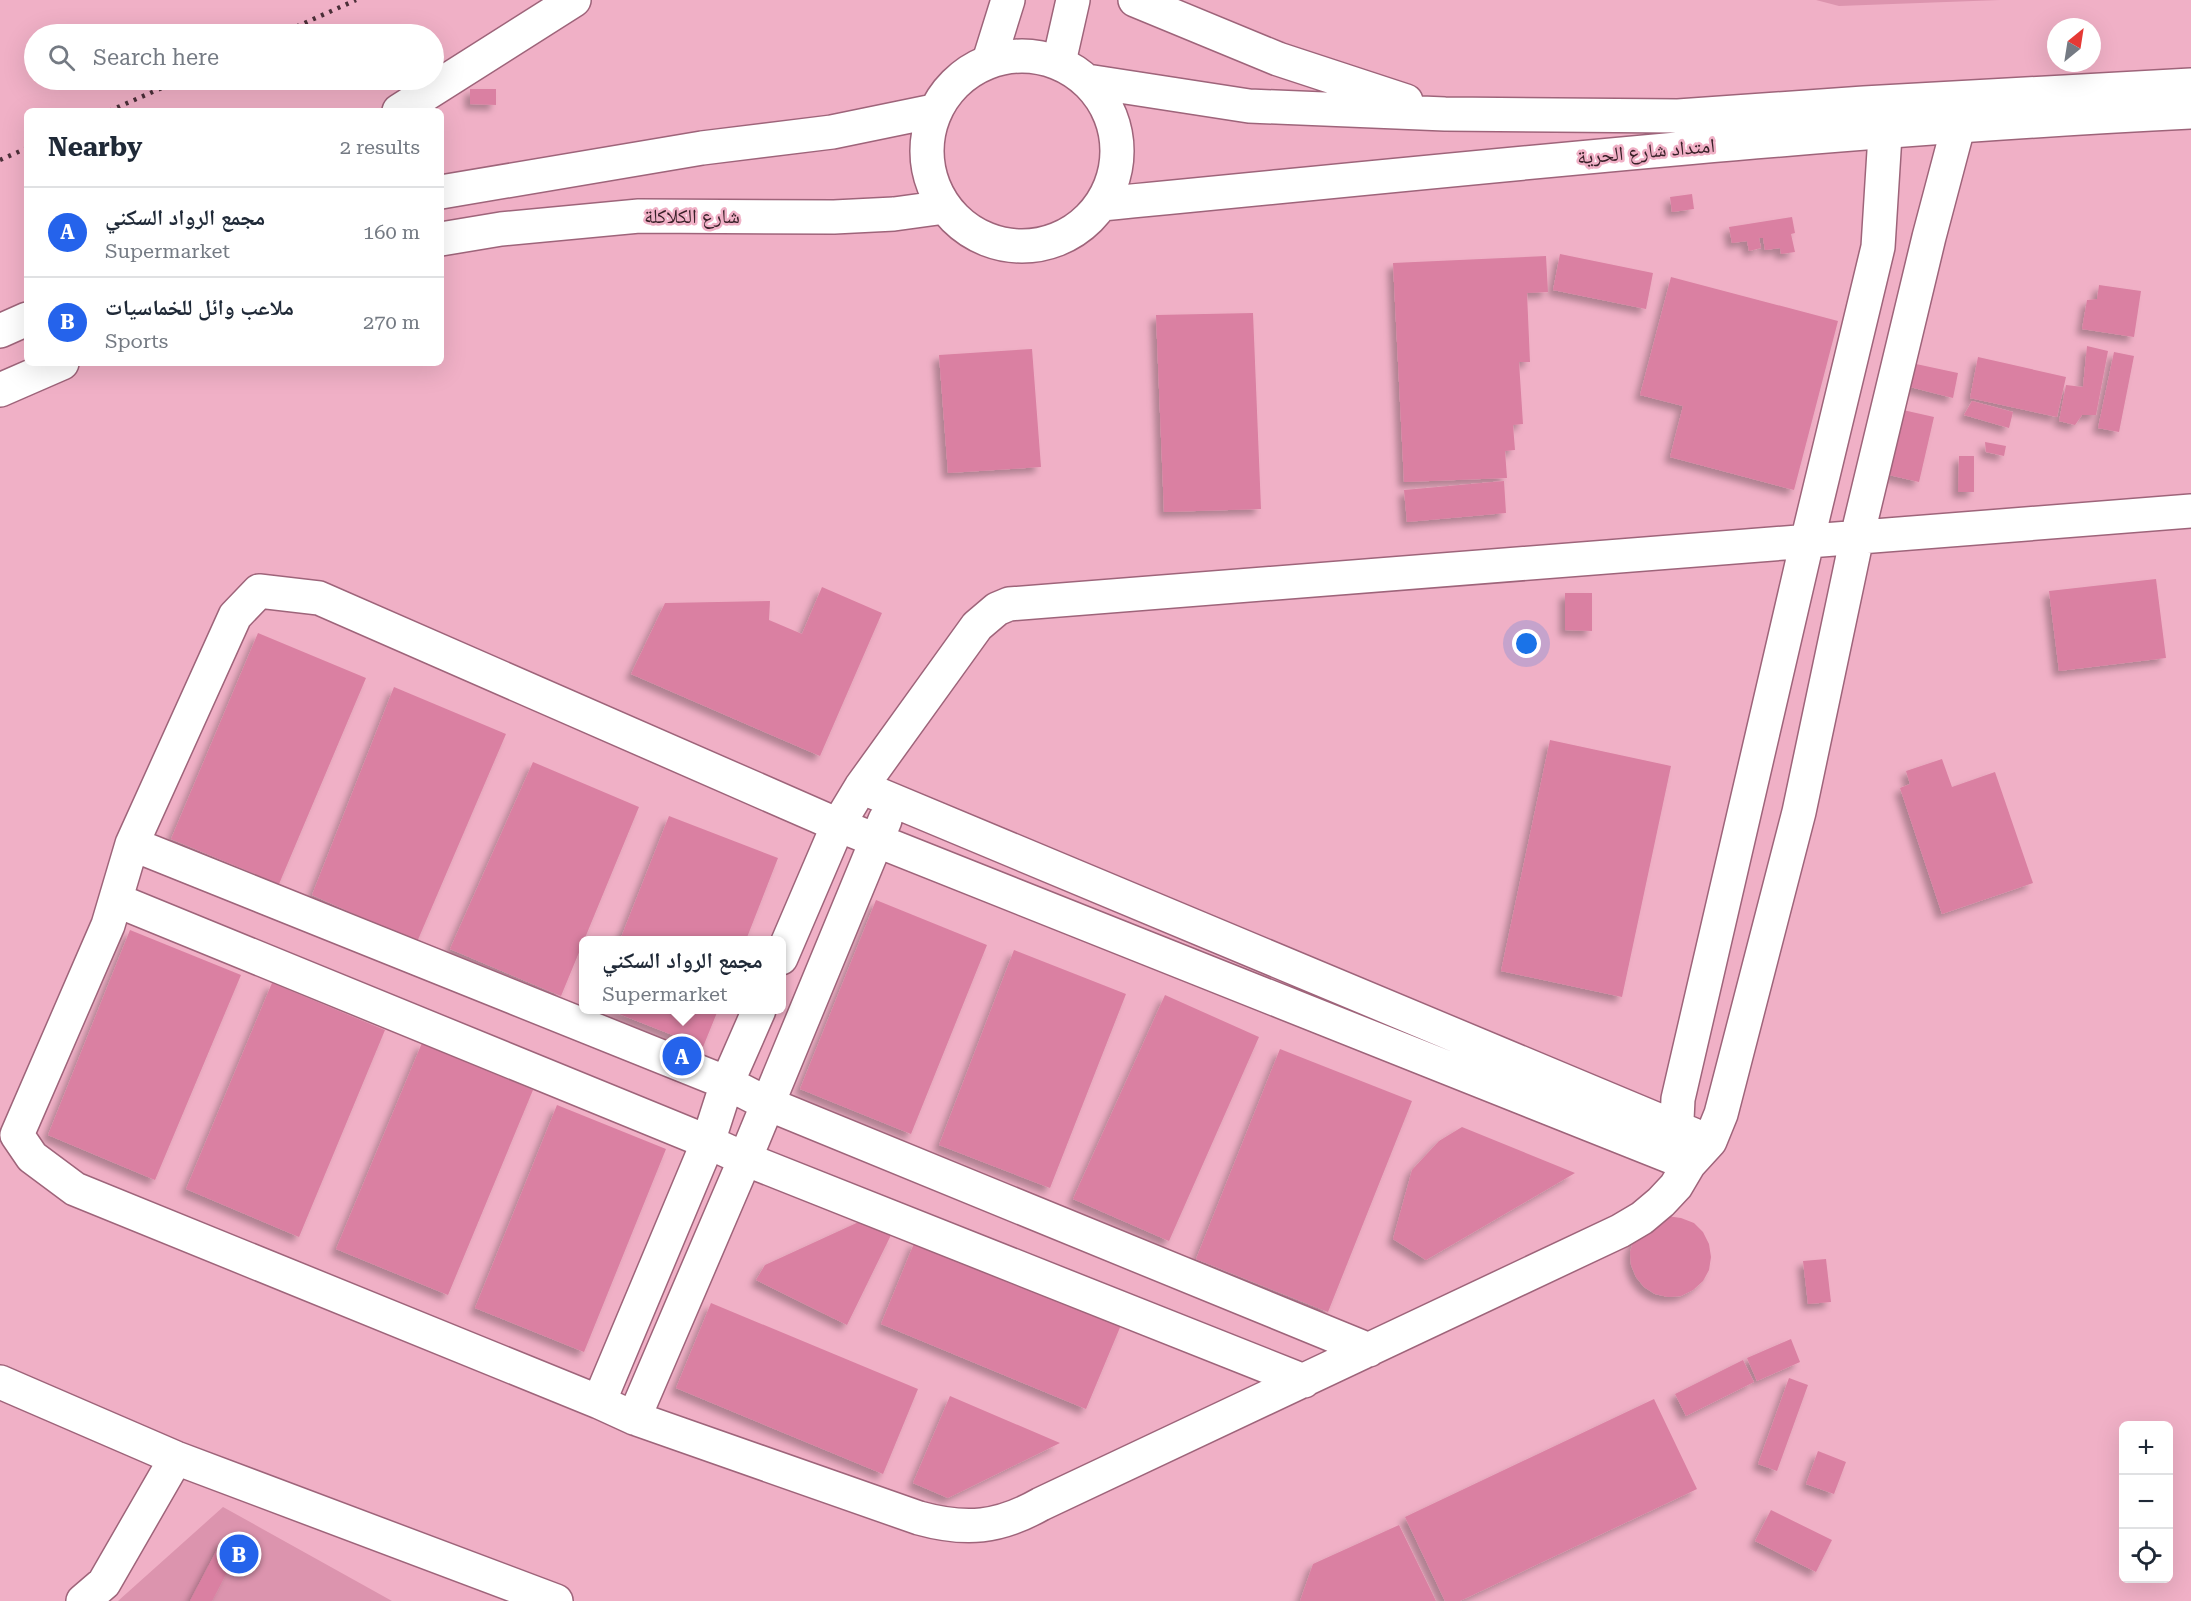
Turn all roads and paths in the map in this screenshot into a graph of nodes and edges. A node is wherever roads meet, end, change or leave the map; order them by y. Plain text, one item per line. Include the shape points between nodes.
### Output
1 (574, 0) edge
2 (1008, 0) edge
3 (1072, 0) edge
4 (1136, 0) edge
5 (989, 61) junction
6 (1059, 62) junction
7 (1087, 81) junction
8 (444, 82) edge
9 (2191, 85) edge
10 (432, 90) edge
11 (404, 108) edge
12 (934, 111) junction
13 (1962, 112) junction
14 (2191, 112) edge
15 (1445, 114) junction
16 (1886, 117) junction
17 (444, 191) edge
18 (1102, 204) junction
19 (945, 207) junction
20 (444, 238) edge
21 (24, 320) edge
22 (0, 331) edge
23 (55, 366) edge
24 (0, 390) edge
25 (2191, 511) edge
26 (1857, 537) junction
27 (1807, 542) junction
28 (861, 787) junction
29 (894, 802) junction
30 (838, 825) junction
31 (876, 840) junction
32 (132, 844) junction
33 (116, 900) junction
34 (786, 946) edge
35 (757, 1014) edge
36 (727, 1083) junction
37 (768, 1104) junction
38 (1677, 1128) junction
39 (708, 1142) junction
40 (1700, 1153) junction
41 (746, 1159) junction
42 (1369, 1350) junction
43 (1304, 1381) junction
44 (0, 1383) edge
45 (599, 1402) junction
46 (634, 1418) junction
47 (176, 1458) junction
48 (82, 1601) edge
49 (556, 1601) edge

1 - 8 street
2 - 5 street
3 - 6 street
4 - 15 street via 1278,59
5 - 6 street via 1012,55
5 - 12 street via 966,72 947,89
6 - 7 street
7 - 15 street via 1249,106
7 - 18 street via 1104,102 1115,126 1118,153 1114,179
9 - 13 street
10 - 11 street
12 - 17 street via 832,132 702,148
12 - 19 street via 927,135 926,160 932,184
13 - 14 street via 2083,117
13 - 16 street
13 - 26 street
15 - 16 street
16 - 18 street, امتداد شارع الحرية via 1539,160
16 - 27 street via 1878,246
18 - 19 street via 1072,232 1034,246 993,242 958,222
19 - 20 street, شارع الكلاكلة via 834,216 639,216
21 - 22 street
23 - 24 street
25 - 26 street
26 - 27 street
26 - 40 street via 1799,812 1721,1114
27 - 28 street via 1009,604 977,626
27 - 38 street via 1681,1087
28 - 29 street
28 - 30 street
29 - 31 street
29 - 38 street
30 - 31 street
30 - 32 street via 319,598 259,591 236,616
30 - 34 street
31 - 37 street
31 - 40 street
32 - 33 street
32 - 36 street
33 - 39 street
33 - 45 street via 17,1135 32,1157 75,1189
35 - 36 street
36 - 37 street
36 - 39 street
37 - 41 street
37 - 42 street
38 - 40 street
39 - 41 street
39 - 45 street
40 - 42 street via 1676,1186 1642,1218
41 - 43 street
41 - 46 street
42 - 43 street
43 - 46 street via 1019,1516 970,1527 919,1518
44 - 47 street
45 - 46 street
47 - 48 street via 104,1583
47 - 49 street

